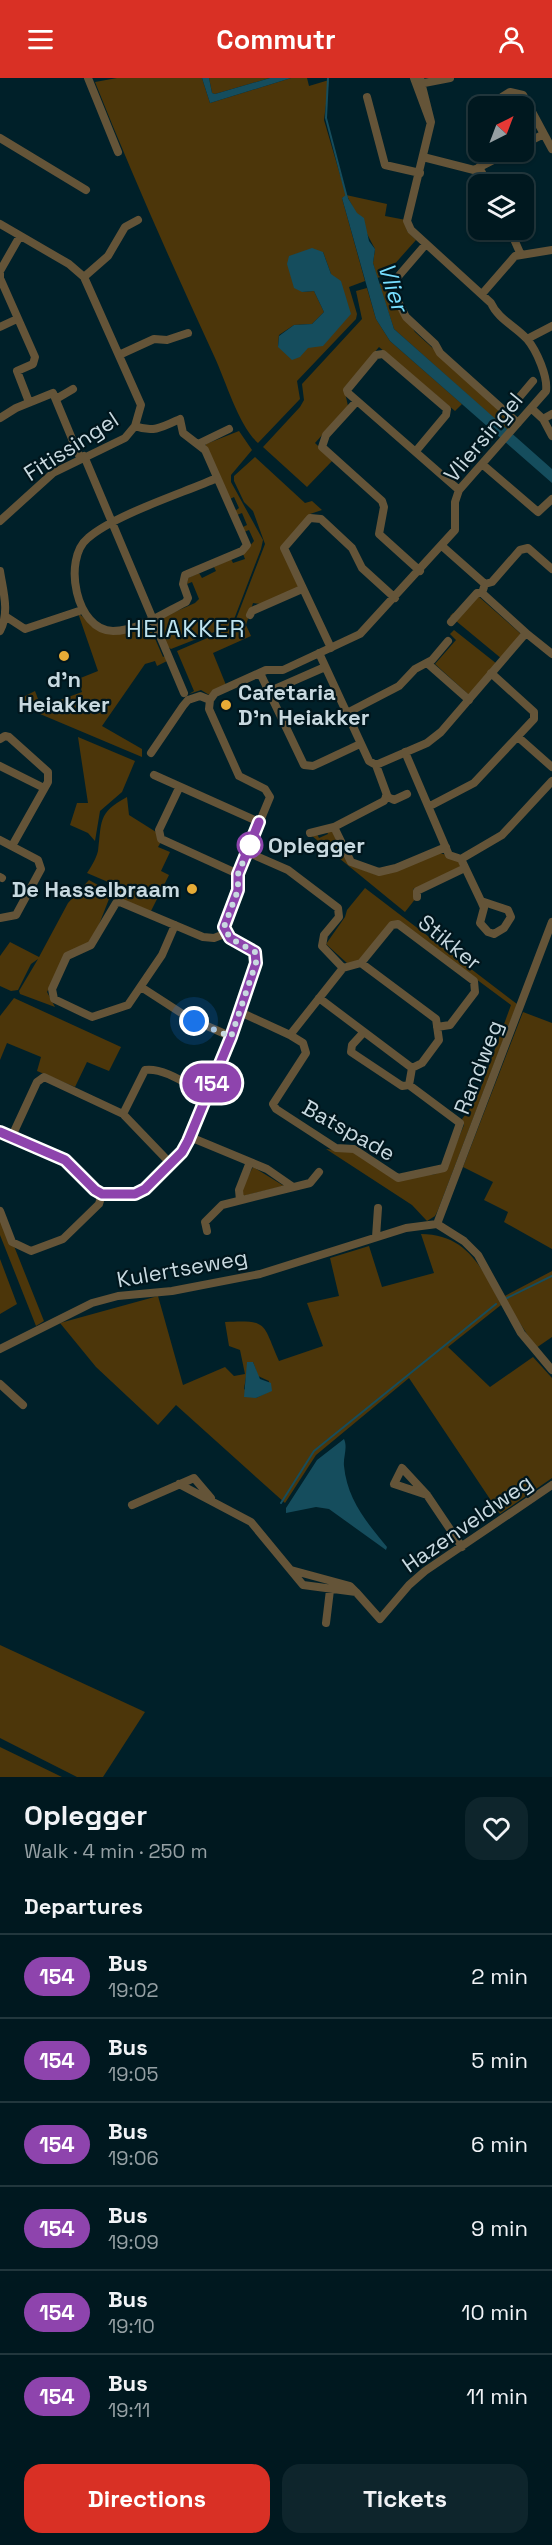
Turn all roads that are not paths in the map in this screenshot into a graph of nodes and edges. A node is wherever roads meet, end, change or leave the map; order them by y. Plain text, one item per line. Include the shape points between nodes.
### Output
1 (88, 78) edge
2 (450, 78) edge
3 (418, 81) edge
4 (504, 96) edge
5 (524, 96) edge
6 (367, 97) dead end
7 (534, 115) edge
8 (544, 134) junction
9 (0, 138) edge
10 (534, 139) edge
11 (552, 149) edge
12 (118, 152) dead end
13 (423, 157) junction
14 (489, 162) edge
15 (479, 167) junction
16 (420, 173) junction
17 (483, 174) edge
18 (86, 190) dead end
19 (138, 220) dead end
20 (0, 224) edge
21 (20, 236) junction
22 (515, 240) edge
23 (426, 244) junction
24 (552, 250) edge
25 (522, 255) junction
26 (84, 277) junction
27 (482, 294) junction
28 (17, 319) junction
29 (552, 326) edge
30 (0, 327) edge
31 (188, 333) dead end
32 (526, 339) junction
33 (119, 355) junction
34 (533, 381) dead end
35 (73, 389) dead end
36 (56, 399) junction
37 (357, 401) junction
38 (29, 402) junction
39 (531, 408) junction
40 (506, 413) junction
41 (552, 414) edge
42 (0, 418) edge
43 (543, 418) junction
44 (135, 426) junction
45 (515, 426) junction
46 (229, 429) dead end
47 (552, 436) edge
48 (198, 444) junction
49 (416, 452) junction
50 (82, 457) junction
51 (482, 464) junction
52 (217, 478) junction
53 (459, 490) junction
54 (552, 499) edge
55 (0, 520) edge
56 (111, 523) junction
57 (442, 546) junction
58 (552, 569) edge
59 (0, 571) edge
60 (420, 571) junction
61 (485, 584) junction
62 (302, 589) junction
63 (482, 593) junction
64 (395, 598) junction
65 (82, 610) junction
66 (250, 615) dead end
67 (5, 616) junction
68 (151, 619) junction
69 (451, 622) dead end
70 (0, 631) edge
71 (526, 633) junction
72 (448, 641) dead end
73 (331, 648) junction
74 (319, 653) junction
75 (552, 654) edge
76 (427, 663) junction
77 (325, 667) junction
78 (260, 673) junction
79 (491, 673) junction
80 (268, 692) junction
81 (184, 693) dead end
82 (210, 700) junction
83 (469, 700) junction
84 (347, 713) junction
85 (518, 737) junction
86 (0, 740) edge
87 (360, 744) junction
88 (405, 752) junction
89 (151, 753) dead end
90 (376, 765) junction
91 (0, 766) edge
92 (552, 767) edge
93 (154, 775) dead end
94 (552, 781) edge
95 (44, 788) junction
96 (179, 788) junction
97 (407, 794) dead end
98 (386, 796) junction
99 (430, 806) junction
100 (259, 822) junction
101 (334, 827) junction
102 (310, 833) dead end
103 (0, 840) edge
104 (12, 846) junction
105 (446, 847) junction
106 (247, 852) junction
107 (461, 859) junction
108 (465, 868) junction
109 (238, 874) junction
110 (417, 897) dead end
111 (481, 901) junction
112 (0, 918) edge
113 (552, 922) edge
114 (176, 925) junction
115 (227, 933) junction
116 (361, 963) junction
117 (343, 968) junction
118 (141, 987) junction
119 (319, 998) junction
120 (240, 1012) junction
121 (437, 1027) junction
122 (363, 1033) junction
123 (290, 1035) junction
124 (231, 1037) junction
125 (412, 1068) junction
126 (409, 1085) junction
127 (206, 1098) junction
128 (123, 1114) junction
129 (0, 1132) edge
130 (12, 1136) junction
131 (190, 1137) junction
132 (250, 1162) junction
133 (171, 1164) junction
134 (318, 1172) dead end
135 (293, 1187) junction
136 (102, 1194) junction
137 (240, 1200) junction
138 (378, 1208) dead end
139 (0, 1211) edge
140 (436, 1224) junction
141 (207, 1231) dead end
142 (376, 1237) junction
143 (0, 1349) edge
144 (552, 1370) edge
145 (0, 1384) edge
146 (23, 1405) dead end
147 (179, 1484) junction
148 (552, 1485) edge
149 (427, 1496) dead end
150 (214, 1503) junction
151 (132, 1505) dead end
152 (462, 1547) junction
153 (291, 1570) junction
154 (330, 1590) junction
155 (356, 1592) junction
156 (326, 1623) dead end

1 - 12 street
2 - 3 street
3 - 13 street, Vliersingel via 431,122
4 - 5 street via 510,92
6 - 16 street via 385,165
7 - 8 street
8 - 10 street
8 - 11 street
9 - 18 street
13 - 15 street via 474,170
13 - 16 street, Vliersingel
14 - 15 street
15 - 17 street
16 - 23 street, Vliersingel via 407,221 411,231
19 - 26 street via 125,227 108,256
20 - 21 street, Fitissingel
21 - 26 street, Fitissingel
21 - 28 street via 0,271
22 - 25 street
23 - 27 street, Vliersingel
23 - 40 street via 390,286 406,317
24 - 25 street
25 - 27 street via 515,256
26 - 33 street, Fitissingel
27 - 32 street, Vliersingel via 495,312
28 - 30 street
28 - 38 street via 35,357 33,364 17,371
29 - 32 street
31 - 33 street via 166,340 154,339
32 - 39 street, Vliersingel via 547,381 546,391
33 - 44 street, Fitissingel via 141,405
34 - 40 street
35 - 36 street
36 - 38 street via 49,393
36 - 50 street
37 - 49 street
37 - 49 street via 347,390 376,355 383,354 447,409
37 - 60 street via 326,435 322,447 382,501 379,534
38 - 42 street
39 - 43 street
39 - 45 street, Vliersingel
40 - 45 street
41 - 43 street
43 - 47 street
44 - 48 street, Fitissingel via 159,429 180,419 183,434
44 - 50 street, Fitissingel via 118,443
45 - 51 street, Vliersingel
46 - 48 street
48 - 52 street via 205,450
49 - 53 street
50 - 55 street, Fitissingel via 37,486
50 - 56 street
51 - 53 street, Vliersingel
51 - 54 street via 538,512
52 - 56 street
52 - 68 street via 248,544 246,549 185,575 186,602
53 - 57 street, Vliersingel via 454,502 455,530
56 - 65 street via 88,537 75,558 73,575
56 - 68 street
57 - 60 street, Vliersingel
57 - 61 street
58 - 61 street via 528,548 520,550 492,582
59 - 67 street
60 - 64 street, Vliersingel
61 - 63 street
62 - 64 street via 284,548 314,516 352,548 362,568
62 - 66 street
62 - 73 street
63 - 69 street via 477,593
63 - 71 street
64 - 73 street, Vliersingel via 366,630
65 - 67 street via 25,629
65 - 68 street via 104,629 113,631
67 - 70 street
68 - 81 street
71 - 75 street
71 - 79 street
72 - 76 street
73 - 74 street, Vliersingel
74 - 77 street
74 - 78 street, Vliersingel via 283,670
76 - 83 street
76 - 84 street via 399,686
77 - 80 street
77 - 84 street
78 - 80 street
78 - 82 street, Vliersingel via 215,693
79 - 83 street
79 - 85 street via 534,712 534,719
80 - 87 street via 304,765 313,766
82 - 89 street via 200,696 188,700
82 - 100 street via 209,709 239,776 269,793 270,801
83 - 88 street via 428,743
84 - 87 street
85 - 92 street
85 - 99 street via 474,783
86 - 95 street via 9,737 48,772
87 - 90 street via 369,761
88 - 90 street
88 - 99 street
90 - 98 street
91 - 95 street
93 - 96 street
94 - 107 street via 502,835
95 - 104 street
96 - 100 street
96 - 109 street via 159,830 161,839
97 - 98 street via 394,800
98 - 101 street via 380,805
99 - 105 street
100 - 106 street
101 - 102 street
101 - 105 street via 351,862 374,872 396,868
103 - 104 street
104 - 112 street via 38,860 41,868 16,915
105 - 107 street via 450,855
106 - 109 street
106 - 117 street via 288,870 338,908 339,917 324,935 322,946
107 - 108 street
108 - 110 street via 417,891
108 - 111 street
109 - 115 street via 238,890 225,921
111 - 111 street via 508,910 511,917 500,932 494,934 483,928
113 - 140 street, Randweg
114 - 115 street via 203,937
114 - 118 street
114 - 118 street via 116,903 91,945 67,956 52,994 62,1005 96,1017 124,1008
115 - 120 street via 251,948 257,958
116 - 117 street
116 - 121 street via 436,1019
116 - 121 street, Stikker via 392,925 398,924 474,981 475,992 450,1025
117 - 119 street
118 - 124 street via 189,1018
119 - 122 street
119 - 123 street
120 - 123 street
120 - 124 street
121 - 125 street via 439,1040 422,1063
122 - 125 street
122 - 126 street via 350,1048 354,1055 402,1086
123 - 126 street, Batspade via 303,1043 306,1053 273,1104 276,1109 336,1148 354,1149 398,1178 444,1168 460,1126 459,1120
124 - 127 street
125 - 126 street
127 - 128 street via 156,1070 145,1070
127 - 131 street
128 - 130 street via 44,1077 36,1082
128 - 133 street
129 - 130 street
130 - 136 street via 65,1160
131 - 132 street
131 - 133 street
132 - 135 street
132 - 137 street via 239,1190
133 - 136 street via 135,1194
134 - 135 street via 310,1183
135 - 137 street
136 - 139 street via 99,1204 63,1239 31,1251 12,1242
137 - 141 street via 222,1205 210,1216 205,1222
138 - 142 street
140 - 142 street, Kulertseweg
140 - 144 street via 478,1255 521,1333
142 - 143 street, Kulertseweg via 260,1274 92,1303
145 - 146 street
147 - 150 street
147 - 150 street via 194,1478
147 - 151 street
148 - 152 street, Hazenveldweg
149 - 152 street
150 - 153 street via 251,1522
152 - 155 street, Hazenveldweg via 409,1585 380,1619
153 - 154 street via 303,1585
153 - 155 street via 350,1586
154 - 155 street
154 - 156 street

